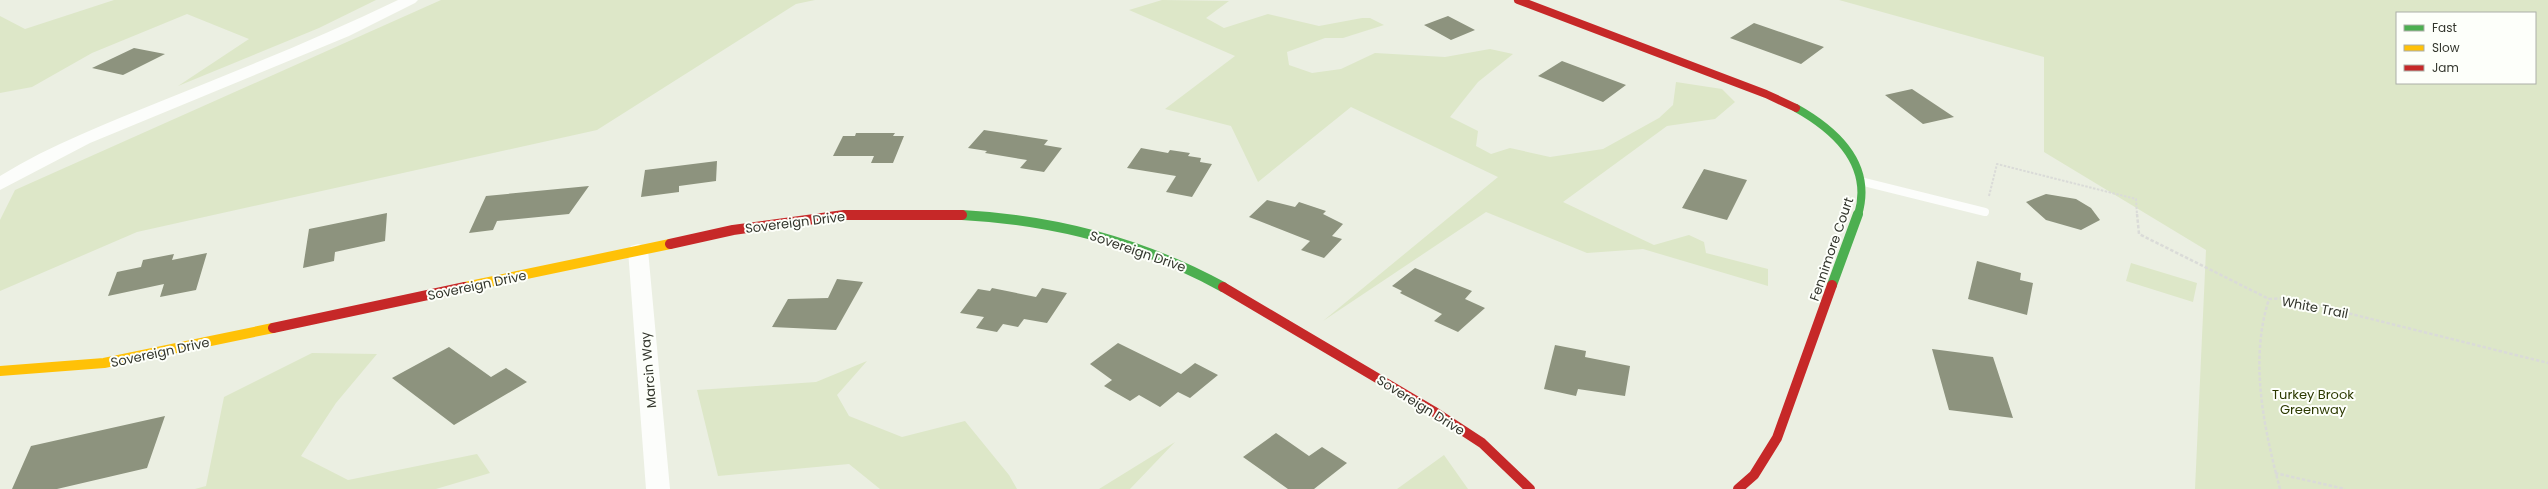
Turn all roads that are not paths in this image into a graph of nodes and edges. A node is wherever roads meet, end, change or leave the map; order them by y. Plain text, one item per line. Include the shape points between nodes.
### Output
1 (410, 0) edge
2 (1518, 0) edge
3 (1864, 182) junction
4 (0, 184) edge
5 (1985, 212) road end
6 (638, 250) junction
7 (0, 371) edge
8 (658, 489) edge
9 (1530, 489) edge
10 (1738, 489) edge

1 - 4 street via 344,33 84,139 31,165
2 - 3 street via 1798,108 1824,124 1849,148
3 - 5 lane
3 - 10 street, Fennimore Court via 1861,205 1777,438 1754,475
6 - 7 street, Sovereign Drive via 106,364 45,371
6 - 8 street, Marcin Way
6 - 9 street, Sovereign Drive via 789,221 876,214 941,213 982,216 1035,222 1092,234 1124,243 1198,272 1235,293 1482,443

